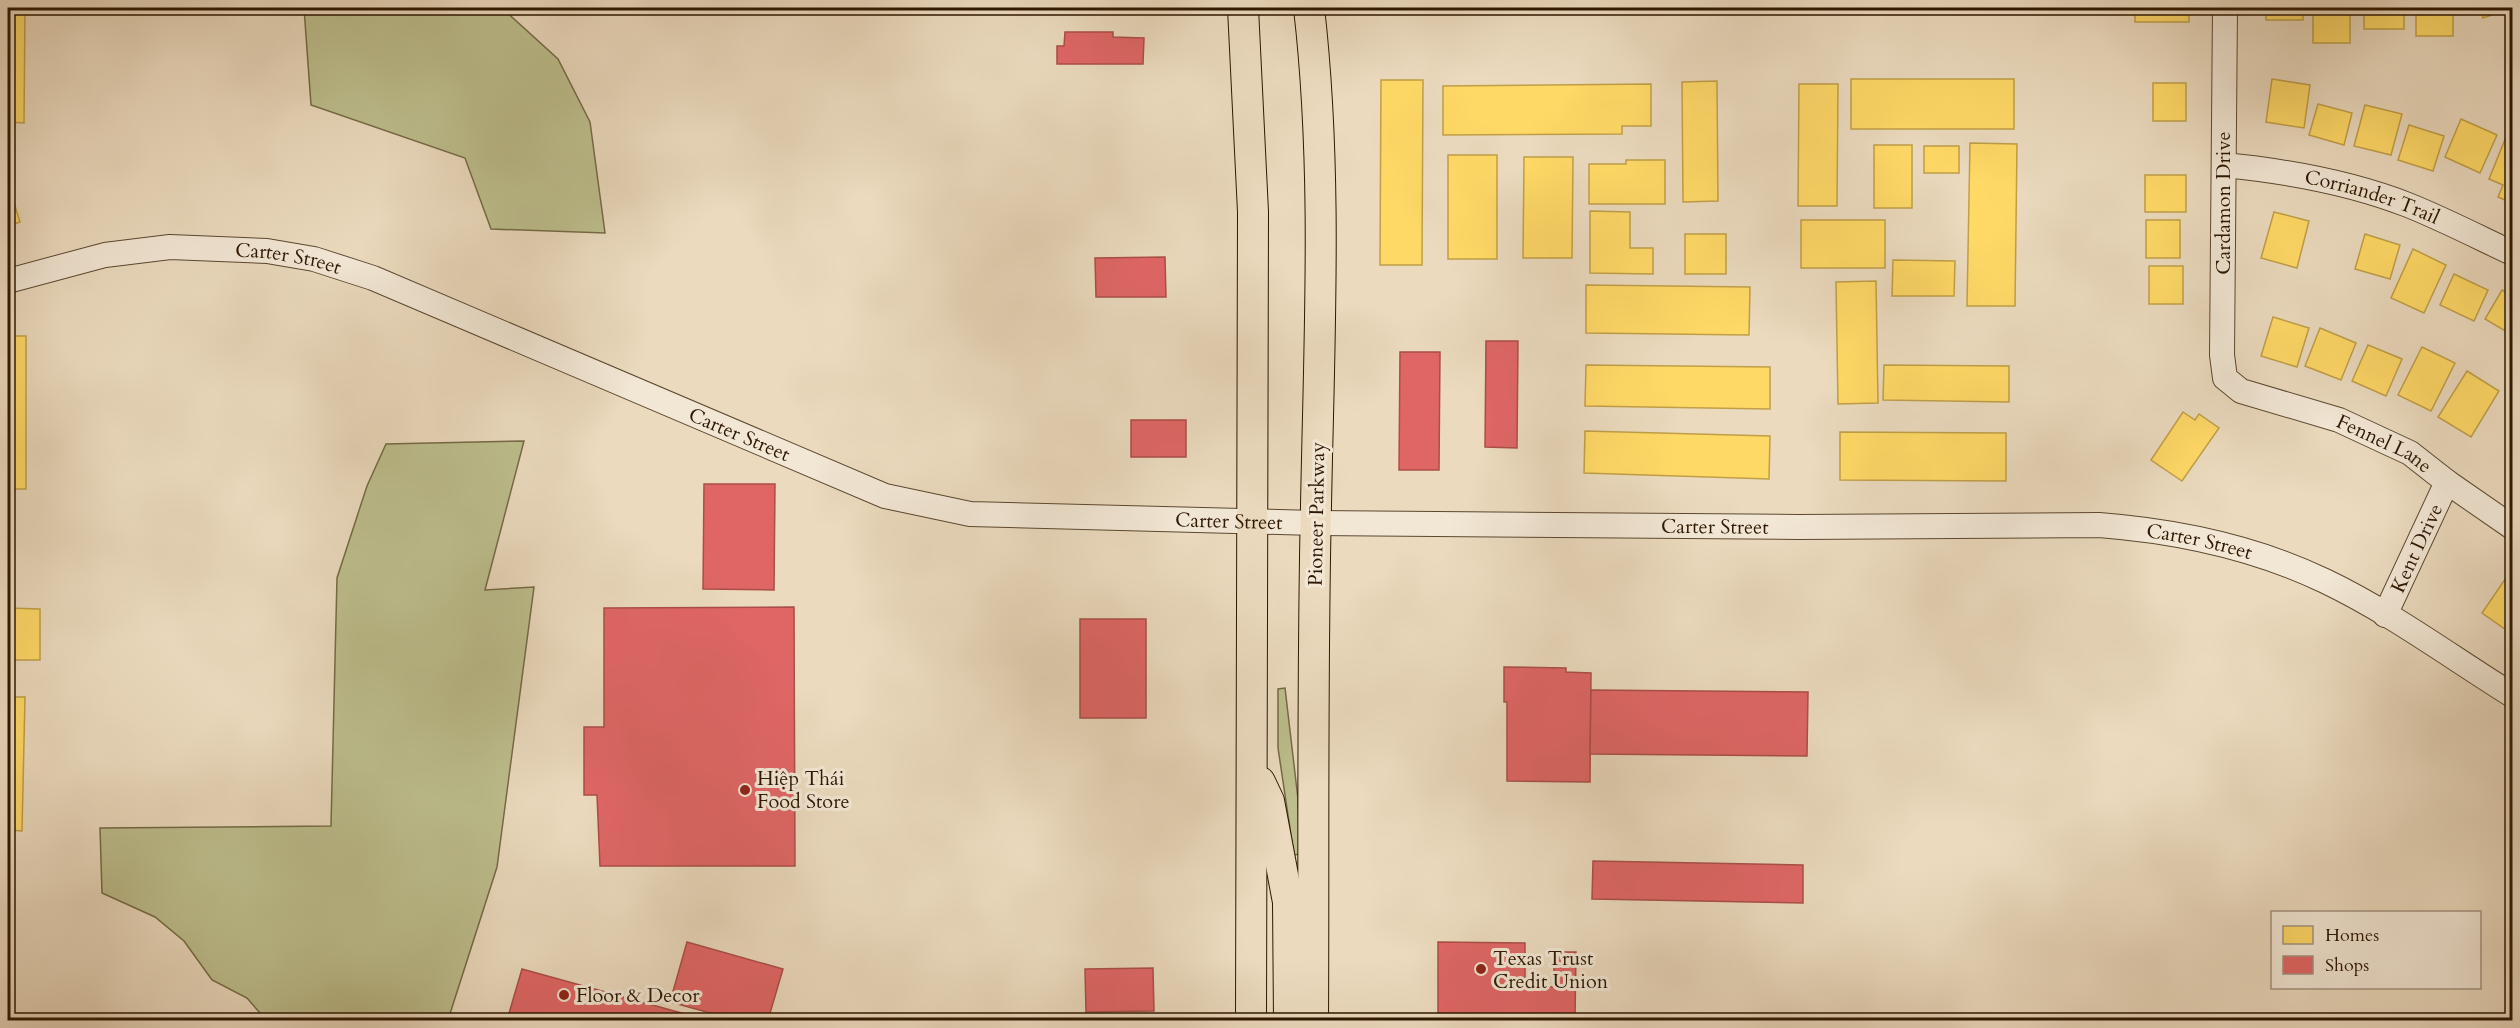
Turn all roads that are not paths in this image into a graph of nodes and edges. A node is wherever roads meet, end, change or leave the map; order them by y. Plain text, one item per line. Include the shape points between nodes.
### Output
1 (1243, 8) edge
2 (1309, 8) edge
3 (2225, 8) edge
4 (2224, 165) junction
5 (2512, 253) edge
6 (8, 281) edge
7 (2241, 391) joint
8 (2447, 482) junction
9 (1253, 522) junction
10 (1315, 523) junction
11 (2512, 526) edge
12 (2385, 615) junction
13 (2512, 695) edge
14 (1253, 772) junction
15 (1251, 1020) edge
16 (1288, 1020) edge
17 (1313, 1020) edge

1 - 9 main road via 1253,212
2 - 10 main road, Pioneer Parkway via 1320,211
3 - 4 street, Cardamon Drive
4 - 5 street, Corriander Trail via 2277,170 2407,204
4 - 7 street, Cardamon Drive via 2222,355 2225,378
6 - 9 street, Carter Street via 105,255 170,248 267,251 314,259 373,278 885,496 970,514
7 - 8 street, Fennel Lane via 2339,420 2410,453
8 - 11 street, Fennel Lane
8 - 12 street, Kent Drive
9 - 10 street, Carter Street
9 - 14 main road
10 - 12 street, Carter Street via 2099,525 2147,529 2245,549 2325,581
10 - 17 main road, Pioneer Parkway
12 - 13 street, Carter Street
14 - 15 main road
14 - 16 main road via 1269,801 1288,902

